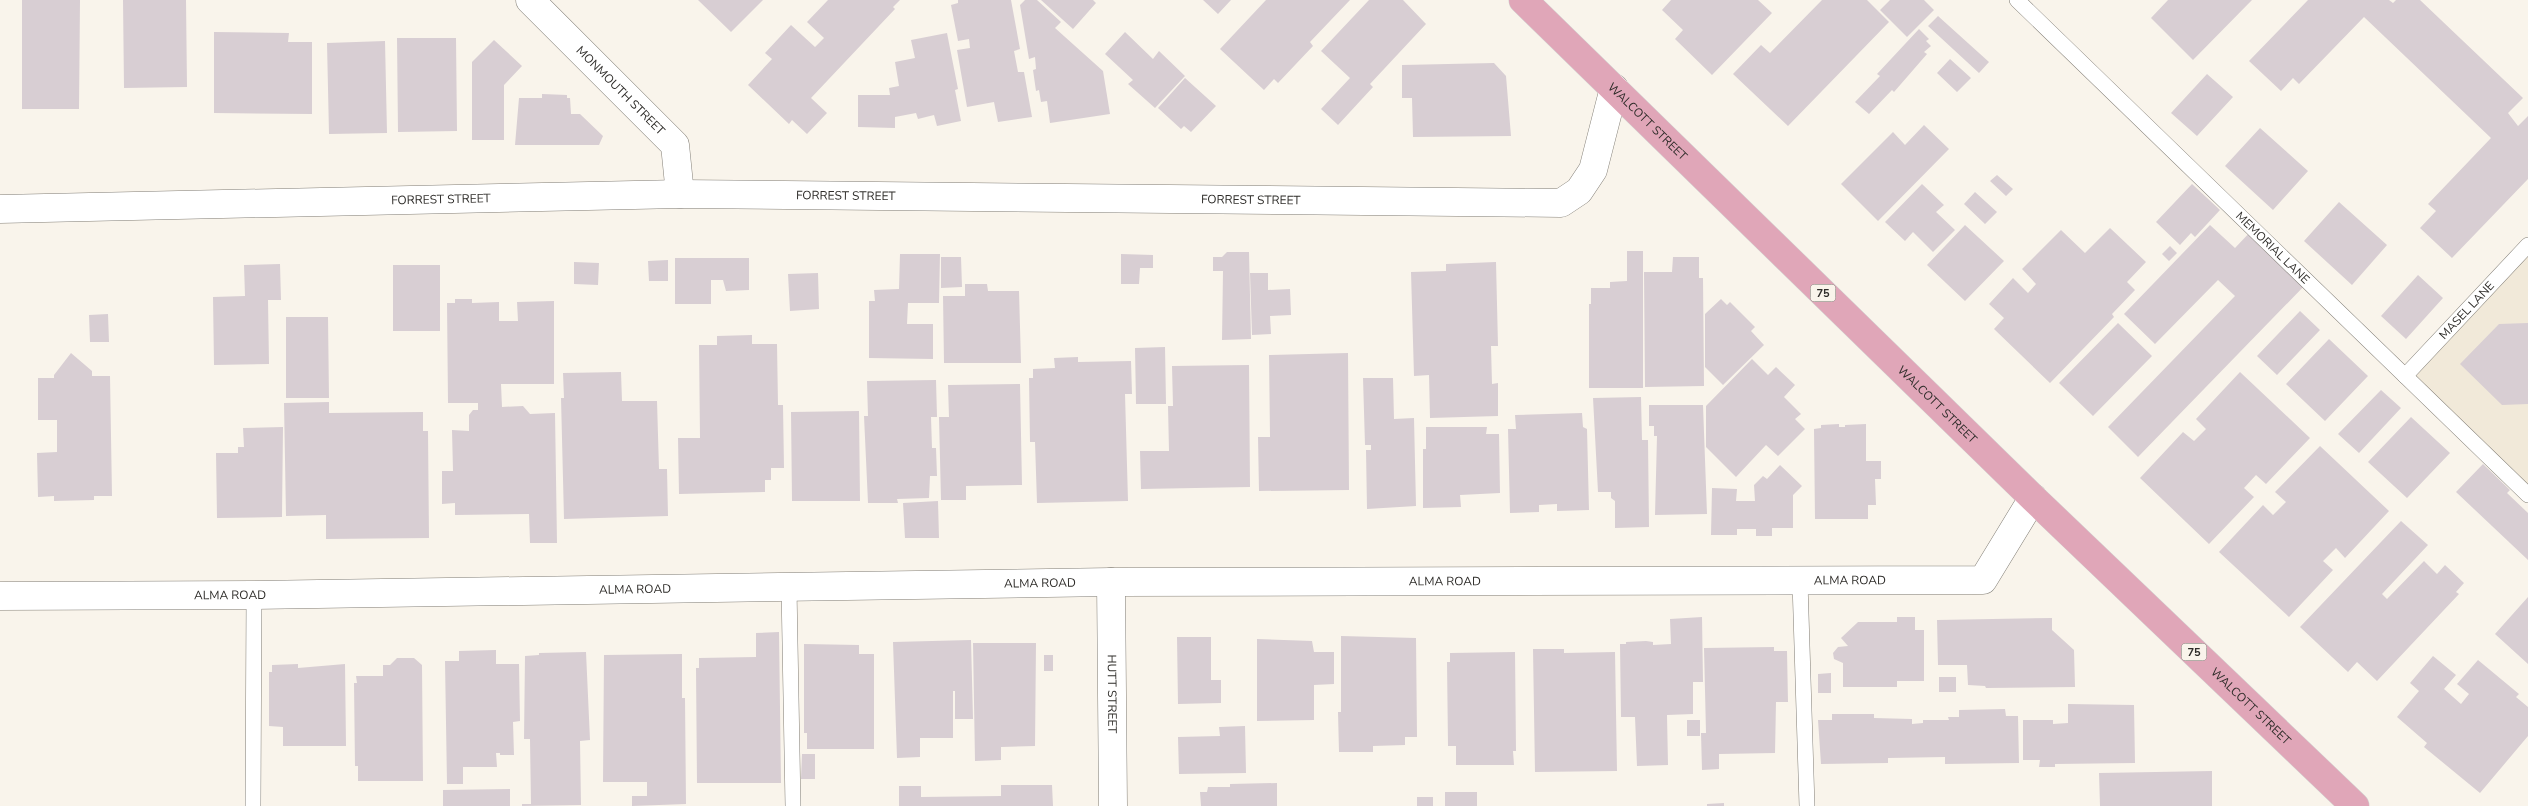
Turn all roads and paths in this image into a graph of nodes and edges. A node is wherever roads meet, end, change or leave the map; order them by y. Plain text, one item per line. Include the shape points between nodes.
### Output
1 (530, 0) edge
2 (1524, 0) edge
3 (2017, 0) edge
4 (1614, 88) junction
5 (680, 194) junction
6 (0, 209) edge
7 (2528, 245) edge
8 (2405, 376) junction
9 (2528, 495) edge
10 (2033, 498) junction
11 (1111, 582) junction
12 (1800, 582) junction
13 (789, 588) junction
14 (254, 595) junction
15 (0, 596) edge
16 (254, 806) edge
17 (793, 806) edge
18 (1113, 806) edge
19 (1807, 806) edge
20 (2355, 806) edge

1 - 5 street, MONMOUTH STREET via 675,144
2 - 4 main road, WALCOTT STREET / 75
3 - 8 lane, MEMORIAL LANE
4 - 5 street, FORREST STREET via 1592,170 1580,191 1561,203
4 - 10 main road, WALCOTT STREET / 75
5 - 6 street, FORREST STREET
7 - 8 lane, MASEL LANE
8 - 9 lane, MEMORIAL LANE
10 - 12 street, ALMA ROAD via 1983,580
10 - 20 main road, WALCOTT STREET / 75
11 - 12 street, ALMA ROAD
11 - 13 street, ALMA ROAD
11 - 18 street, HUTT STREET
12 - 19 lane
13 - 14 street, ALMA ROAD
13 - 17 lane
14 - 15 street, ALMA ROAD
14 - 16 lane

